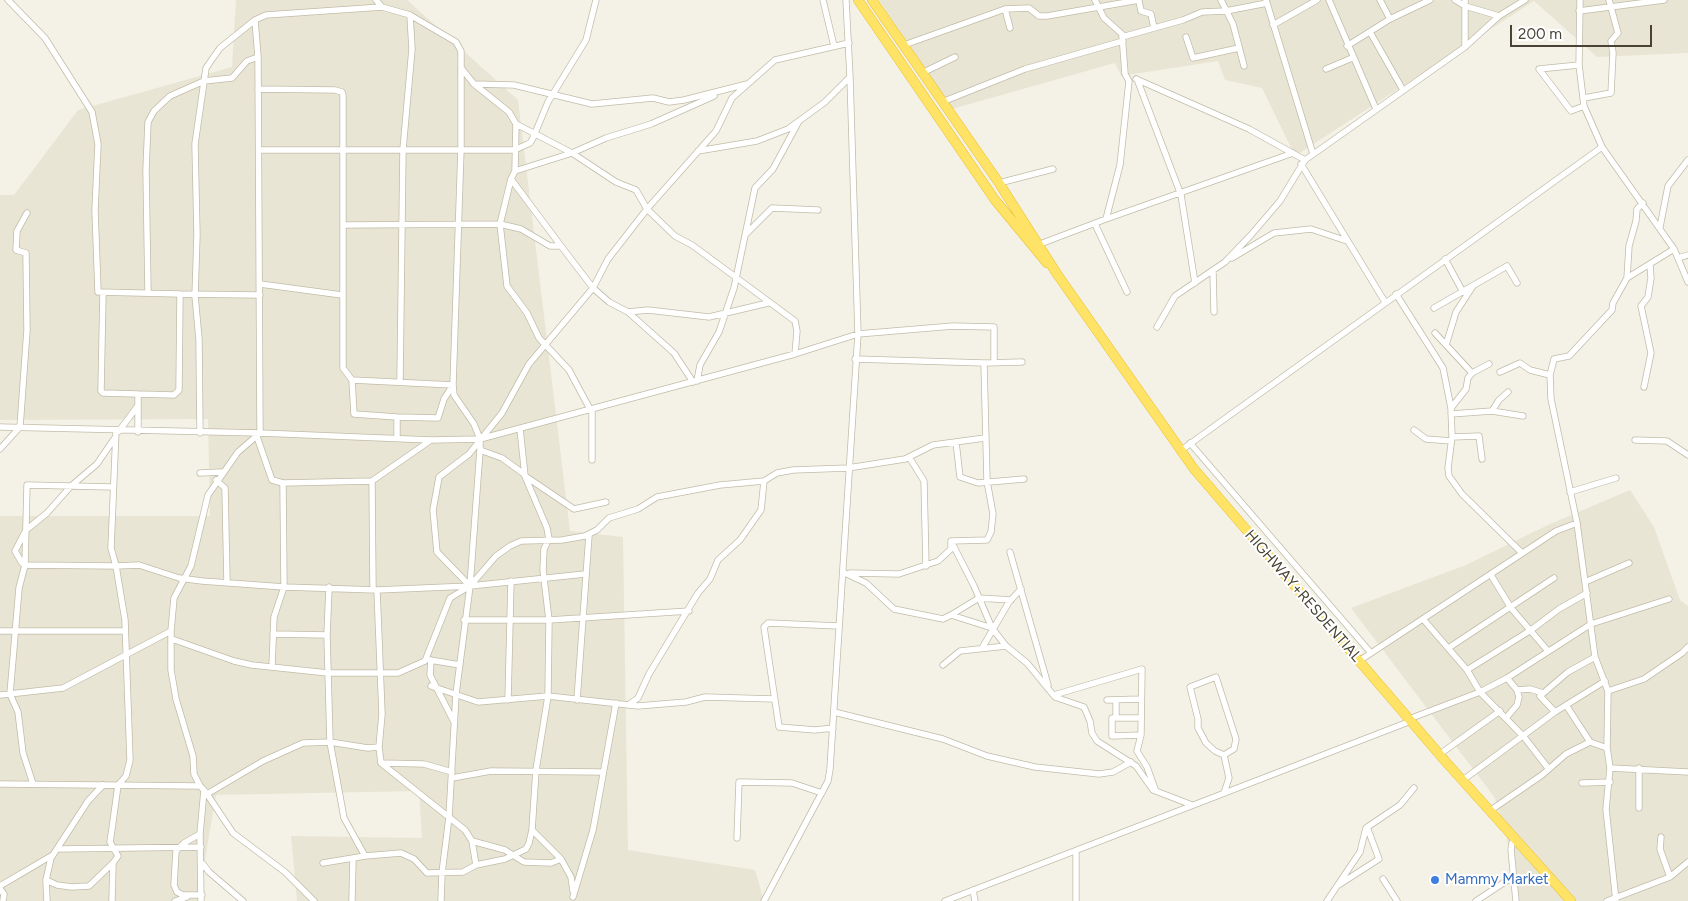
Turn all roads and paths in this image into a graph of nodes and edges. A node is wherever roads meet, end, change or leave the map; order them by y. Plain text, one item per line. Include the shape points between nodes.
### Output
1 (8, 0) edge
2 (376, 0) edge
3 (596, 0) edge
4 (823, 0) edge
5 (846, 0) edge
6 (858, 0) edge
7 (872, 0) edge
8 (1095, 0) edge
9 (1139, 0) edge
10 (1220, 0) edge
11 (1317, 0) edge
12 (1330, 0) edge
13 (1380, 0) edge
14 (1430, 0) edge
15 (1455, 0) edge
16 (1580, 0) edge
17 (1609, 0) edge
18 (1664, 0) edge
19 (1266, 1) edge
20 (1521, 1) edge
21 (1626, 2) edge
22 (1465, 3) edge
23 (382, 7) junction
24 (1097, 7) junction
25 (1611, 8) junction
26 (1005, 10) junction
27 (1579, 11) junction
28 (1226, 12) junction
29 (410, 15) junction
30 (1499, 16) junction
31 (1390, 19) junction
32 (255, 20) junction
33 (1273, 25) junction
34 (1010, 28) dead end
35 (1154, 28) junction
36 (1370, 32) junction
37 (1186, 37) dead end
38 (1122, 39) junction
39 (849, 43) junction
40 (904, 44) junction
41 (834, 46) junction
42 (1347, 46) junction
43 (1465, 47) junction
44 (1239, 48) junction
45 (258, 57) junction
46 (955, 57) dead end
47 (1352, 58) junction
48 (1579, 65) junction
49 (1244, 66) dead end
50 (462, 69) junction
51 (1326, 69) dead end
52 (922, 73) junction
53 (850, 77) junction
54 (1137, 79) junction
55 (204, 80) junction
56 (1129, 81) junction
57 (474, 84) junction
58 (749, 84) junction
59 (258, 89) junction
60 (1403, 90) junction
61 (722, 91) junction
62 (552, 96) junction
63 (1584, 98) junction
64 (942, 102) junction
65 (1584, 106) junction
66 (1376, 109) junction
67 (799, 121) junction
68 (516, 124) junction
69 (535, 134) junction
70 (1602, 147) junction
71 (403, 149) junction
72 (461, 149) junction
73 (259, 150) junction
74 (343, 150) junction
75 (514, 150) junction
76 (698, 151) junction
77 (572, 153) junction
78 (1293, 153) junction
79 (1312, 154) junction
80 (1688, 160) edge
81 (1303, 162) junction
82 (1052, 169) dead end
83 (515, 171) junction
84 (511, 179) junction
85 (999, 183) junction
86 (1180, 193) junction
87 (1643, 203) junction
88 (647, 208) junction
89 (818, 210) dead end
90 (27, 213) dead end
91 (1106, 219) junction
92 (343, 224) junction
93 (402, 224) junction
94 (457, 224) junction
95 (500, 224) junction
96 (1095, 224) junction
97 (1660, 227) junction
98 (745, 236) junction
99 (1347, 241) junction
100 (1040, 244) junction
101 (561, 246) junction
102 (1674, 249) junction
103 (1688, 255) edge
104 (1678, 258) junction
105 (1445, 259) junction
106 (1225, 262) junction
107 (1650, 265) junction
108 (1213, 271) junction
109 (1057, 274) junction
110 (736, 278) junction
111 (1627, 278) junction
112 (1517, 282) dead end
113 (1688, 282) edge
114 (1195, 283) junction
115 (260, 284) junction
116 (1474, 285) junction
117 (593, 288) junction
118 (1128, 292) dead end
119 (1463, 292) junction
120 (103, 293) junction
121 (148, 293) junction
122 (180, 294) junction
123 (1396, 294) junction
124 (260, 295) junction
125 (342, 295) junction
126 (195, 296) junction
127 (768, 302) junction
128 (1385, 302) junction
129 (1434, 308) dead end
130 (628, 312) junction
131 (1214, 312) dead end
132 (725, 314) junction
133 (1156, 327) dead end
134 (1436, 333) dead end
135 (858, 334) junction
136 (1446, 344) junction
137 (545, 345) junction
138 (795, 354) junction
139 (855, 359) junction
140 (994, 362) junction
141 (1022, 362) dead end
142 (984, 363) junction
143 (1489, 364) dead end
144 (1500, 372) dead end
145 (1472, 373) junction
146 (1550, 375) junction
147 (352, 380) junction
148 (400, 380) junction
149 (695, 382) junction
150 (453, 385) junction
151 (1644, 387) dead end
152 (1508, 392) dead end
153 (138, 394) junction
154 (138, 406) junction
155 (591, 410) junction
156 (1451, 411) junction
157 (1492, 412) junction
158 (1523, 416) dead end
159 (397, 417) junction
160 (0, 427) edge
161 (20, 427) junction
162 (520, 429) junction
163 (1414, 430) dead end
164 (117, 432) junction
165 (138, 432) junction
166 (200, 433) junction
167 (258, 434) junction
168 (397, 437) junction
169 (985, 438) junction
170 (480, 439) junction
171 (1452, 439) junction
172 (431, 440) junction
173 (1635, 440) dead end
174 (956, 442) junction
175 (1190, 444) junction
176 (0, 449) edge
177 (480, 450) junction
178 (1180, 451) junction
179 (1688, 456) edge
180 (909, 457) junction
181 (1482, 459) dead end
182 (592, 460) dead end
183 (848, 468) junction
184 (222, 472) junction
185 (200, 473) dead end
186 (525, 476) junction
187 (1616, 478) dead end
188 (216, 480) junction
189 (1024, 480) dead end
190 (372, 481) junction
191 (764, 481) junction
192 (987, 482) junction
193 (283, 483) junction
194 (71, 486) junction
195 (113, 487) junction
196 (1570, 492) junction
197 (606, 502) dead end
198 (1577, 523) junction
199 (26, 530) junction
200 (589, 535) junction
201 (549, 539) junction
202 (951, 541) junction
203 (1010, 552) dead end
204 (1522, 553) junction
205 (1629, 563) dead end
206 (23, 564) junction
207 (116, 566) junction
208 (926, 566) junction
209 (846, 572) junction
210 (585, 574) junction
211 (1491, 575) junction
212 (544, 578) junction
213 (1554, 578) dead end
214 (186, 579) junction
215 (511, 581) junction
216 (227, 582) junction
217 (1585, 582) junction
218 (470, 586) junction
219 (284, 587) junction
220 (330, 587) junction
221 (375, 589) junction
222 (1021, 589) junction
223 (1587, 593) junction
224 (979, 598) junction
225 (1669, 599) dead end
226 (1011, 600) junction
227 (1511, 608) junction
228 (689, 611) junction
229 (951, 615) junction
230 (584, 617) junction
231 (1423, 619) junction
232 (464, 620) junction
233 (511, 620) junction
234 (549, 620) junction
235 (1591, 624) junction
236 (839, 626) junction
237 (993, 629) junction
238 (16, 630) junction
239 (1531, 630) junction
240 (0, 631) edge
241 (125, 631) junction
242 (171, 631) junction
243 (273, 634) junction
244 (327, 635) junction
245 (172, 639) junction
246 (1006, 646) junction
247 (1450, 647) junction
248 (1688, 647) edge
249 (982, 648) junction
250 (1548, 651) junction
251 (1371, 653) junction
252 (126, 656) junction
253 (1594, 656) junction
254 (428, 660) junction
255 (1359, 661) junction
256 (460, 665) junction
257 (943, 665) dead end
258 (272, 667) junction
259 (1468, 670) junction
260 (379, 672) junction
261 (328, 673) junction
262 (1508, 678) junction
263 (1605, 681) junction
264 (434, 687) junction
265 (1048, 688) junction
266 (1517, 690) junction
267 (1608, 691) junction
268 (1480, 692) junction
269 (1543, 693) junction
270 (10, 694) junction
271 (456, 694) junction
272 (0, 695) edge
273 (1054, 695) junction
274 (548, 696) junction
275 (774, 699) junction
276 (1141, 699) junction
277 (508, 700) junction
278 (577, 700) junction
279 (1107, 700) dead end
280 (1116, 700) junction
281 (616, 703) junction
282 (627, 705) junction
283 (1566, 705) junction
284 (1500, 711) junction
285 (834, 712) junction
286 (1555, 712) junction
287 (1116, 718) junction
288 (1141, 718) junction
289 (1506, 718) junction
290 (1410, 720) junction
291 (455, 724) junction
292 (833, 728) junction
293 (1141, 735) junction
294 (1524, 737) junction
295 (330, 742) junction
296 (1590, 742) junction
297 (379, 747) junction
298 (1607, 748) junction
299 (1440, 754) junction
300 (1224, 755) junction
301 (1131, 762) junction
302 (381, 764) junction
303 (1548, 768) junction
304 (1610, 768) junction
305 (1639, 768) junction
306 (536, 770) junction
307 (603, 772) junction
308 (1688, 772) edge
309 (452, 775) junction
310 (1463, 780) junction
311 (1610, 782) junction
312 (1582, 783) dead end
313 (0, 784) edge
314 (33, 784) junction
315 (103, 785) junction
316 (118, 785) junction
317 (1414, 788) dead end
318 (203, 790) junction
319 (1156, 792) junction
320 (822, 793) junction
321 (1224, 793) junction
322 (1192, 805) junction
323 (1639, 808) dead end
324 (1491, 810) junction
325 (449, 818) junction
326 (1368, 826) junction
327 (532, 830) junction
328 (200, 834) junction
329 (1661, 837) dead end
330 (737, 838) dead end
331 (1516, 839) junction
332 (472, 841) junction
333 (179, 848) junction
334 (201, 848) junction
335 (114, 849) junction
336 (1076, 851) junction
337 (55, 852) junction
338 (511, 855) junction
339 (365, 856) junction
340 (353, 858) junction
341 (561, 859) junction
342 (202, 860) junction
343 (1688, 862) edge
344 (113, 863) junction
345 (322, 863) dead end
346 (476, 865) junction
347 (442, 874) junction
348 (1514, 876) junction
349 (1670, 877) junction
350 (46, 880) junction
351 (1383, 880) dead end
352 (1338, 885) junction
353 (0, 888) edge
354 (973, 890) junction
355 (191, 895) junction
356 (202, 898) edge
357 (573, 899) edge
358 (1615, 899) edge
359 (3, 901) edge
360 (47, 901) edge
361 (112, 901) edge
362 (175, 901) edge
363 (243, 901) edge
364 (314, 901) edge
365 (352, 901) edge
366 (441, 901) edge
367 (764, 901) edge
368 (945, 901) edge
369 (975, 901) edge
370 (1076, 901) edge
371 (1327, 901) edge
372 (1397, 901) edge
373 (1476, 901) edge
374 (1516, 901) edge
375 (1571, 901) edge
376 (1607, 901) edge

1 - 120 street via 45,38 92,112 98,144 95,210 97,289
2 - 23 street
3 - 62 street via 586,40
4 - 41 street
5 - 39 street
6 - 109 highway via 995,200
7 - 40 highway
8 - 24 street
9 - 24 street
9 - 35 street via 1141,11 1151,14
10 - 28 street
11 - 33 street
12 - 42 street
13 - 31 street
14 - 31 street
15 - 22 street
16 - 27 street
17 - 25 street
18 - 21 street
19 - 28 street
19 - 33 street
20 - 30 street
21 - 25 street
22 - 30 street
22 - 43 street
23 - 29 street
23 - 32 street via 271,13
24 - 26 street via 1047,16 1039,16 1029,8
24 - 38 street
25 - 27 street
25 - 63 street via 1618,33 1611,41 1611,93
26 - 34 street
26 - 40 street
27 - 48 street
28 - 35 street via 1202,12
28 - 44 street via 1234,24
29 - 50 street via 456,42 461,51
29 - 71 street via 412,49
30 - 43 street
31 - 36 street
32 - 45 street
32 - 55 street via 210,59
33 - 79 street
35 - 38 street
36 - 42 street
36 - 60 street
37 - 44 street via 1192,58
38 - 56 street via 1125,74
38 - 64 street via 1025,68
39 - 41 street
39 - 53 street
40 - 52 highway
41 - 58 street via 775,60
42 - 47 street
43 - 60 street
44 - 49 street
45 - 55 street via 247,61 232,78
45 - 59 street
46 - 52 street
47 - 51 street
47 - 66 street
48 - 63 street
48 - 65 street via 1539,69 1571,111
50 - 57 street
50 - 72 street
52 - 64 highway
53 - 67 street via 825,102
53 - 135 street
54 - 56 street
54 - 78 street via 1249,129
54 - 86 street
55 - 121 street via 170,96 154,110 148,122
55 - 126 street via 195,144
56 - 91 street via 1120,165
57 - 62 street via 514,86
57 - 68 street via 509,112
58 - 61 street
58 - 76 street via 732,98 716,130
59 - 73 street
59 - 74 street via 342,92
60 - 66 street
61 - 62 street via 669,102 653,98 592,104
61 - 77 street via 651,124
62 - 69 street
63 - 65 street
64 - 85 highway
65 - 70 street
66 - 79 street
67 - 76 street via 788,129 756,141
67 - 98 street via 773,169 755,188
68 - 69 street
68 - 75 street
69 - 75 street via 530,143
69 - 77 street
70 - 87 street
70 - 105 street
71 - 72 street
71 - 74 street
71 - 93 street
72 - 75 street
72 - 94 street
73 - 74 street
73 - 115 street
74 - 92 street
75 - 83 street
76 - 88 street
77 - 83 street
77 - 88 street via 616,182 636,190
78 - 81 street
78 - 86 street
79 - 81 street
80 - 97 street via 1668,186
81 - 99 street
81 - 106 street via 1280,201
82 - 85 street
83 - 84 street
84 - 95 street
84 - 101 street
85 - 100 highway
86 - 91 street
86 - 114 street
87 - 97 street
87 - 111 street via 1637,209 1629,246
88 - 110 street via 675,236 692,244
88 - 117 street via 608,259
89 - 98 street via 772,208
90 - 161 street via 17,230 16,250 26,253 26,330
91 - 96 street
92 - 93 street
92 - 125 street
93 - 94 street
93 - 148 street
94 - 95 street
94 - 150 street
95 - 101 street via 521,229 550,246
95 - 137 street via 507,286
96 - 100 street
96 - 118 street
97 - 102 street
98 - 110 street
99 - 106 street via 1312,230 1274,233
99 - 128 street
100 - 109 highway
101 - 117 street
102 - 104 street
102 - 107 street
103 - 104 street
104 - 113 street
105 - 119 street
105 - 123 street
106 - 108 street
107 - 111 street
107 - 151 street via 1648,297 1641,306 1650,353
108 - 114 street
108 - 131 street
109 - 178 highway, HIGHWAY+RESDENTIAL
110 - 127 street
110 - 132 street
111 - 146 street via 1612,310 1569,356 1554,359
112 - 116 street via 1507,266
114 - 133 street via 1175,296
115 - 124 street
115 - 125 street
116 - 119 street
116 - 136 street via 1456,312
117 - 130 street
117 - 137 street
119 - 129 street
120 - 121 street
120 - 153 street via 101,391
121 - 122 street
122 - 126 street
122 - 153 street via 180,390 174,395
123 - 128 street
123 - 156 street via 1443,368
124 - 126 street
124 - 167 street
125 - 147 street via 342,366
126 - 166 street
127 - 132 street
127 - 138 street via 795,321
128 - 175 street
130 - 132 street via 648,310 709,317
130 - 149 street via 674,353
132 - 149 street
134 - 136 street
135 - 138 street
135 - 139 street
135 - 140 street via 953,326 994,327
136 - 145 street
137 - 155 street via 569,370
137 - 170 street via 529,364 502,413
138 - 149 street
139 - 142 street
139 - 183 street
140 - 141 street
140 - 142 street
142 - 169 street
143 - 145 street
144 - 146 street via 1520,363 1530,370
145 - 156 street
146 - 196 street via 1551,400
147 - 148 street
147 - 159 street via 354,414
148 - 150 street
149 - 155 street
150 - 159 street via 438,418
150 - 170 street via 454,395
152 - 157 street
153 - 154 street
154 - 164 street
154 - 165 street
155 - 162 street
155 - 182 street
156 - 157 street
156 - 171 street
157 - 158 street
159 - 168 street
160 - 161 street
161 - 164 street
161 - 176 street
162 - 170 street
162 - 186 street
163 - 171 street via 1426,439
164 - 165 street
164 - 194 street via 110,448 97,464
164 - 195 street
165 - 166 street
166 - 167 street
167 - 168 street
167 - 184 street
167 - 193 street via 272,480
168 - 172 street
169 - 174 street
169 - 192 street
170 - 172 street
170 - 177 street
170 - 218 street via 469,454 439,477 433,510 437,552
171 - 181 street via 1479,436
171 - 204 street via 1448,468 1453,483
172 - 190 street
173 - 179 street via 1667,441
174 - 180 street via 933,444
174 - 192 street via 960,476 978,483
175 - 178 street
175 - 251 street
177 - 186 street via 502,458
177 - 218 street
178 - 255 highway, HIGHWAY+RESDENTIAL
180 - 183 street
180 - 208 street via 924,481
183 - 191 street via 792,470 777,473
183 - 209 street
184 - 185 street
184 - 188 street
186 - 197 street via 574,509
186 - 201 street
187 - 196 street
188 - 214 street via 208,495
188 - 216 street via 225,488
189 - 192 street
190 - 193 street
190 - 221 street
191 - 200 street via 657,497 638,509 609,518
191 - 228 street via 761,510 740,540 718,560
192 - 202 street via 993,514 987,540
193 - 219 street
194 - 195 street
194 - 199 street via 47,513
194 - 199 street via 28,485
195 - 207 street via 112,548
196 - 198 street
198 - 204 street via 1556,531
198 - 217 street
199 - 206 street
199 - 206 street via 15,551
200 - 201 street
200 - 210 street
201 - 212 street via 544,549
201 - 218 street via 510,546 496,556
202 - 208 street via 951,549 938,561
202 - 224 street
203 - 222 street
204 - 211 street
205 - 217 street
206 - 207 street
206 - 238 street
207 - 214 street via 139,565
207 - 241 street
208 - 209 street via 899,574
209 - 229 street via 866,584 894,610 943,619
209 - 236 street
210 - 212 street
210 - 230 street
211 - 227 street
211 - 231 street
212 - 215 street
212 - 234 street
213 - 227 street
214 - 216 street
214 - 242 street via 174,598
215 - 218 street
215 - 233 street
216 - 219 street
217 - 223 street
218 - 221 street
218 - 232 street
218 - 254 street via 450,598
219 - 220 street
219 - 243 street via 274,617
220 - 221 street
220 - 244 street
221 - 260 street
222 - 226 street
222 - 265 street
223 - 235 street
223 - 239 street
224 - 226 street
224 - 229 street
224 - 237 street
225 - 235 street
226 - 237 street
227 - 239 street
227 - 247 street
228 - 230 street
228 - 282 street via 649,674 638,698
229 - 237 street
230 - 234 street
230 - 278 street
231 - 247 street
231 - 251 street
232 - 233 street
232 - 256 street
233 - 234 street
233 - 277 street
234 - 274 street
235 - 250 street
235 - 253 street
236 - 275 street via 765,624
236 - 285 street
237 - 246 street
237 - 249 street
238 - 240 street
238 - 241 street
238 - 270 street
239 - 250 street
239 - 259 street
241 - 252 street
242 - 245 street
242 - 252 street
243 - 244 street
243 - 258 street
244 - 261 street
245 - 258 street via 234,661
245 - 318 street via 174,689 194,774
246 - 249 street
246 - 265 street via 1028,663
247 - 259 street
248 - 267 street via 1644,679
249 - 257 street via 960,651
250 - 262 street
251 - 255 street
252 - 270 street via 63,688
252 - 316 street via 130,760 126,776
253 - 263 street
253 - 269 street
254 - 256 street
254 - 260 street via 398,672
254 - 264 street
255 - 290 highway, HIGHWAY+RESDENTIAL
256 - 271 street
258 - 261 street
259 - 268 street
260 - 261 street
260 - 297 street via 382,714
261 - 295 street
262 - 266 street
262 - 268 street
263 - 267 street
263 - 283 street
264 - 271 street
264 - 291 street
265 - 273 street
266 - 269 street
266 - 289 street via 1517,705
267 - 298 street
268 - 284 street
268 - 290 street
269 - 286 street via 1540,696
270 - 272 street
270 - 314 street via 18,712 23,753
271 - 277 street via 478,702
271 - 291 street
273 - 276 street via 1142,669
273 - 301 street via 1084,707 1097,741
274 - 277 street
274 - 278 street
274 - 306 street
275 - 282 street via 705,697 672,704
275 - 292 street via 779,727
276 - 280 street
276 - 288 street
278 - 281 street
279 - 280 street
280 - 287 street
281 - 282 street
281 - 307 street
283 - 286 street
283 - 296 street
284 - 289 street
284 - 299 street
285 - 292 street
285 - 301 street via 943,739 987,756 1034,767 1099,774 1113,772
286 - 294 street
287 - 288 street
287 - 293 street via 1112,718 1112,736
288 - 293 street
289 - 294 street
290 - 299 highway, HIGHWAY+RESDENTIAL
290 - 321 street
291 - 309 street
292 - 320 street via 829,778
293 - 319 street via 1137,751
294 - 303 street
294 - 310 street
295 - 297 street
295 - 318 street via 293,746
295 - 339 street via 344,818
296 - 298 street
296 - 303 street
297 - 302 street
298 - 304 street
299 - 310 highway, HIGHWAY+RESDENTIAL
300 - 300 street via 1234,749 1236,739 1216,678 1190,686 1198,728 1206,743
300 - 321 street via 1229,778
301 - 319 street
302 - 309 street via 424,764
302 - 325 street
303 - 324 street
304 - 305 street
304 - 311 street
305 - 308 street
305 - 323 street
306 - 307 street
306 - 309 street
306 - 327 street
307 - 357 street via 593,830
309 - 325 street
310 - 324 highway, HIGHWAY+RESDENTIAL
311 - 312 street
311 - 358 street via 1606,809
313 - 314 street
314 - 315 street
315 - 316 street
315 - 337 street via 88,801
316 - 318 street
316 - 335 street via 110,842
317 - 326 street via 1400,805
318 - 328 street
318 - 364 street via 234,833 285,872
319 - 322 street
320 - 330 street via 792,783 739,782
320 - 367 street
321 - 322 street
322 - 336 street
324 - 331 highway, HIGHWAY+RESDENTIAL
325 - 332 street via 465,830
325 - 347 street
326 - 352 street via 1360,852
326 - 352 street via 1379,859
327 - 338 street via 526,849
327 - 341 street
328 - 333 street
328 - 334 street
329 - 349 street via 1660,849
331 - 348 street via 1511,850
331 - 375 highway, HIGHWAY+RESDENTIAL
332 - 338 street via 505,850
332 - 346 street
333 - 334 street
333 - 335 street
333 - 355 street via 174,860 174,885 177,892
334 - 342 street
335 - 337 street
335 - 344 street via 118,856
336 - 354 street
336 - 370 street
337 - 350 street
337 - 353 street
338 - 341 street via 524,862 535,863
338 - 346 street
339 - 340 street
339 - 347 street via 401,853 414,859 427,874
340 - 345 street
340 - 365 street
341 - 357 street via 571,877
342 - 356 street
342 - 363 street via 209,872
343 - 349 street
344 - 350 street via 89,886 64,886
344 - 361 street
346 - 347 street via 463,872
347 - 366 street
348 - 373 street
348 - 374 street
349 - 358 street
350 - 360 street
351 - 372 street
352 - 371 street
353 - 359 street via 4,894
354 - 368 street
354 - 369 street
355 - 356 street
355 - 362 street
358 - 376 street

